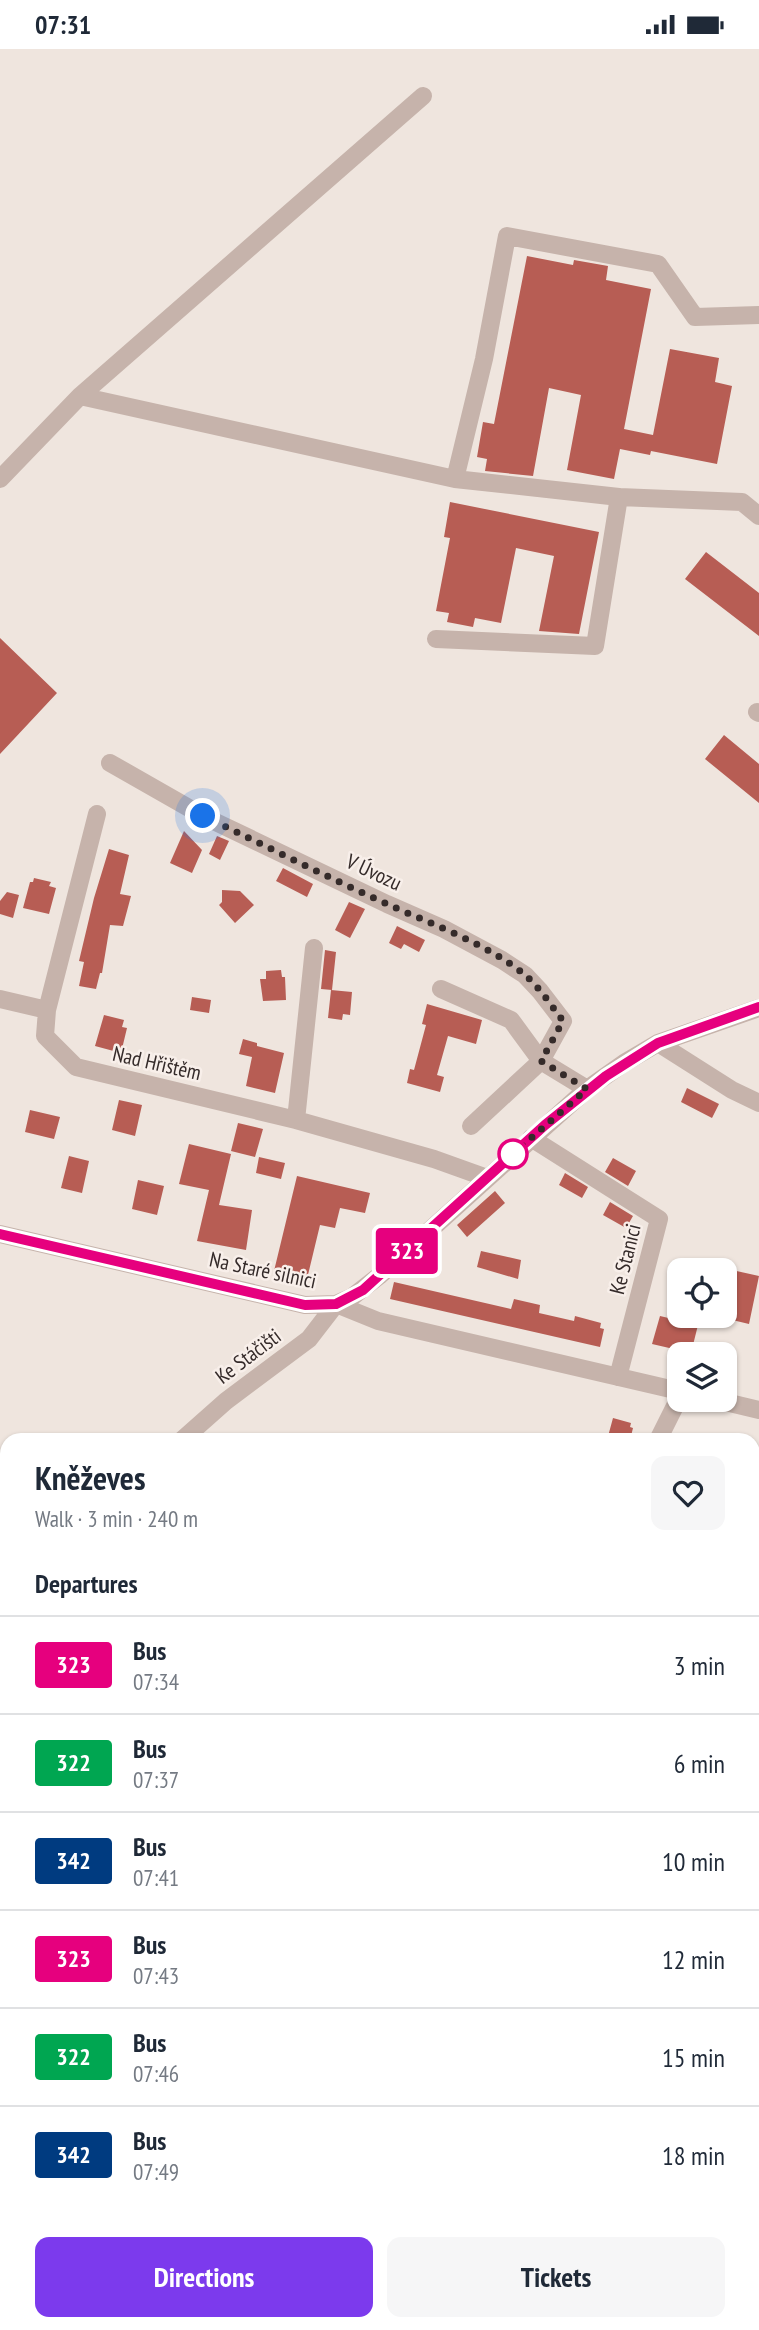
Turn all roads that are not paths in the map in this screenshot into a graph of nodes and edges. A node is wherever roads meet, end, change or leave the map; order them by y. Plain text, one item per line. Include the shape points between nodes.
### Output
1 (423, 96) dead end
2 (759, 315) edge
3 (80, 396) junction
4 (0, 479) edge
5 (455, 479) junction
6 (619, 497) junction
7 (759, 516) edge
8 (436, 639) dead end
9 (110, 763) dead end
10 (97, 814) dead end
11 (314, 948) dead end
12 (441, 989) dead end
13 (0, 999) edge
14 (759, 1007) edge
15 (47, 1010) junction
16 (658, 1043) junction
17 (541, 1061) junction
18 (587, 1089) junction
19 (759, 1103) edge
20 (296, 1120) junction
21 (471, 1126) dead end
22 (531, 1138) junction
23 (487, 1178) junction
24 (0, 1234) edge
25 (336, 1304) junction
26 (618, 1377) junction
27 (667, 1388) edge
28 (737, 1405) edge
29 (759, 1410) edge
30 (672, 1412) edge
31 (190, 1433) edge
32 (662, 1433) edge

1 - 3 street
2 - 5 street via 695,317 658,264 507,236
3 - 4 street
3 - 5 street
5 - 6 street
6 - 7 street via 742,502
6 - 8 street via 594,646
9 - 17 street, V Úvozu via 203,816 444,929 525,975 563,1021
10 - 15 street, Nad Hřištěm
11 - 20 street
12 - 17 street via 511,1020
13 - 15 street
14 - 16 street
15 - 20 street, Nad Hřištěm via 45,1036 76,1067
16 - 18 street
16 - 19 street
17 - 18 street
17 - 21 street
18 - 22 street
20 - 23 street, Nad Hřištěm
22 - 23 street
22 - 26 street, Ke Stanici via 659,1219
23 - 25 street via 363,1290
24 - 25 street, Na Staré silnici via 305,1305
25 - 26 street, Na Staré silnici via 378,1321
25 - 31 street, Ke Stáčišti via 309,1339
26 - 27 street, Na Staré silnici
28 - 29 street
30 - 32 street

